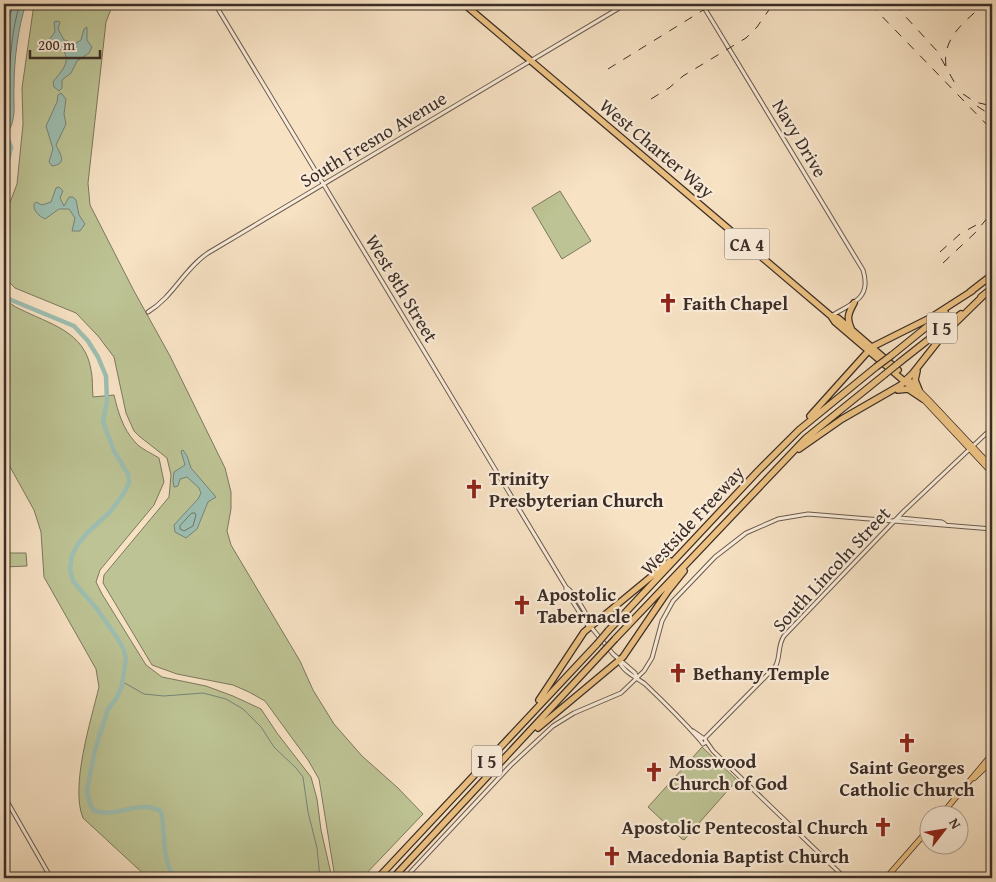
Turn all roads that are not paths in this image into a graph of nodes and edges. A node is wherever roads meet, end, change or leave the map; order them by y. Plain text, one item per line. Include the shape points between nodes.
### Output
1 (215, 4) edge
2 (464, 4) edge
3 (626, 4) edge
4 (702, 4) edge
5 (531, 60) junction
6 (324, 185) junction
7 (992, 275) edge
8 (992, 288) edge
9 (972, 291) junction
10 (984, 295) junction
11 (854, 302) junction
12 (148, 312) dead end
13 (831, 316) junction
14 (852, 330) junction
15 (894, 335) junction
16 (861, 341) junction
17 (871, 349) junction
18 (859, 362) junction
19 (918, 367) junction
20 (906, 380) junction
21 (919, 390) junction
22 (884, 395) junction
23 (923, 399) junction
24 (930, 407) junction
25 (946, 417) junction
26 (992, 428) edge
27 (799, 430) junction
28 (971, 447) junction
29 (783, 460) junction
30 (991, 470) edge
31 (895, 520) junction
32 (992, 529) edge
33 (684, 551) junction
34 (693, 557) junction
35 (566, 587) junction
36 (572, 592) junction
37 (572, 601) junction
38 (581, 606) junction
39 (591, 627) junction
40 (620, 660) junction
41 (637, 678) junction
42 (515, 731) junction
43 (521, 739) junction
44 (703, 740) junction
45 (992, 757) edge
46 (4, 796) edge
47 (951, 804) edge
48 (918, 841) edge
49 (51, 878) edge
50 (378, 878) edge
51 (393, 878) edge
52 (405, 878) edge
53 (845, 878) edge
54 (886, 878) edge

1 - 6 street, West 8th Street
2 - 5 highway, West Charter Way / CA 4
3 - 5 street, South Fresno Avenue
4 - 11 street, Navy Drive via 860,266 865,276 865,290
5 - 6 street, South Fresno Avenue
5 - 13 highway, West Charter Way / CA 4
6 - 12 street, South Fresno Avenue via 203,256 166,298
6 - 35 street, West 8th Street
7 - 9 highway, Westside Freeway / I 5
8 - 10 highway, Westside Freeway / I 5
9 - 15 highway via 930,318
9 - 27 highway, Westside Freeway / I 5, bridge
10 - 19 highway via 938,340
10 - 29 highway, Westside Freeway / I 5, bridge
11 - 13 street
11 - 14 highway via 848,315
13 - 14 highway, West Charter Way / CA 4
13 - 16 highway, West Charter Way / CA 4
14 - 16 highway, West Charter Way / CA 4
15 - 16 highway via 873,342
15 - 17 highway
16 - 17 highway, West Charter Way / CA 4
16 - 18 highway
17 - 18 highway
17 - 20 highway, West Charter Way / CA 4
18 - 27 highway
19 - 20 highway
19 - 21 highway via 915,378
20 - 21 main road, West Charter Way
20 - 22 highway
20 - 23 main road, West Charter Way
21 - 25 main road, West Charter Way
22 - 23 highway via 904,388
22 - 29 highway via 842,419
23 - 24 main road, West Charter Way
24 - 25 main road
24 - 28 main road, West Charter Way
25 - 28 main road, West Charter Way
26 - 28 street, South Lincoln Street
27 - 33 highway, Westside Freeway / I 5
28 - 30 main road, West Charter Way
28 - 31 street, South Lincoln Street
29 - 34 highway, Westside Freeway / I 5
31 - 32 street
31 - 41 street via 800,515 770,522 746,533 711,561 673,601 662,621 650,662
31 - 44 street, South Lincoln Street via 784,636 778,663
33 - 39 highway
33 - 42 highway, Westside Freeway / I 5, bridge
34 - 40 highway
34 - 43 highway, Westside Freeway / I 5, bridge
35 - 36 street, West 8th Street
35 - 37 street, West 8th Street
36 - 37 street
36 - 38 street, West 8th Street
37 - 38 street
37 - 39 street, West 8th Street
38 - 39 street, West 8th Street
39 - 40 street, West 8th Street
39 - 42 highway via 584,632 545,693
40 - 41 street, West 8th Street
40 - 43 highway
41 - 44 street, West 8th Street
41 - 52 street via 621,693 574,713 553,726 511,765
42 - 50 highway, Westside Freeway / I 5
43 - 51 highway, Westside Freeway / I 5
44 - 53 street, West 8th Street
45 - 47 main road
46 - 49 street
48 - 54 main road

